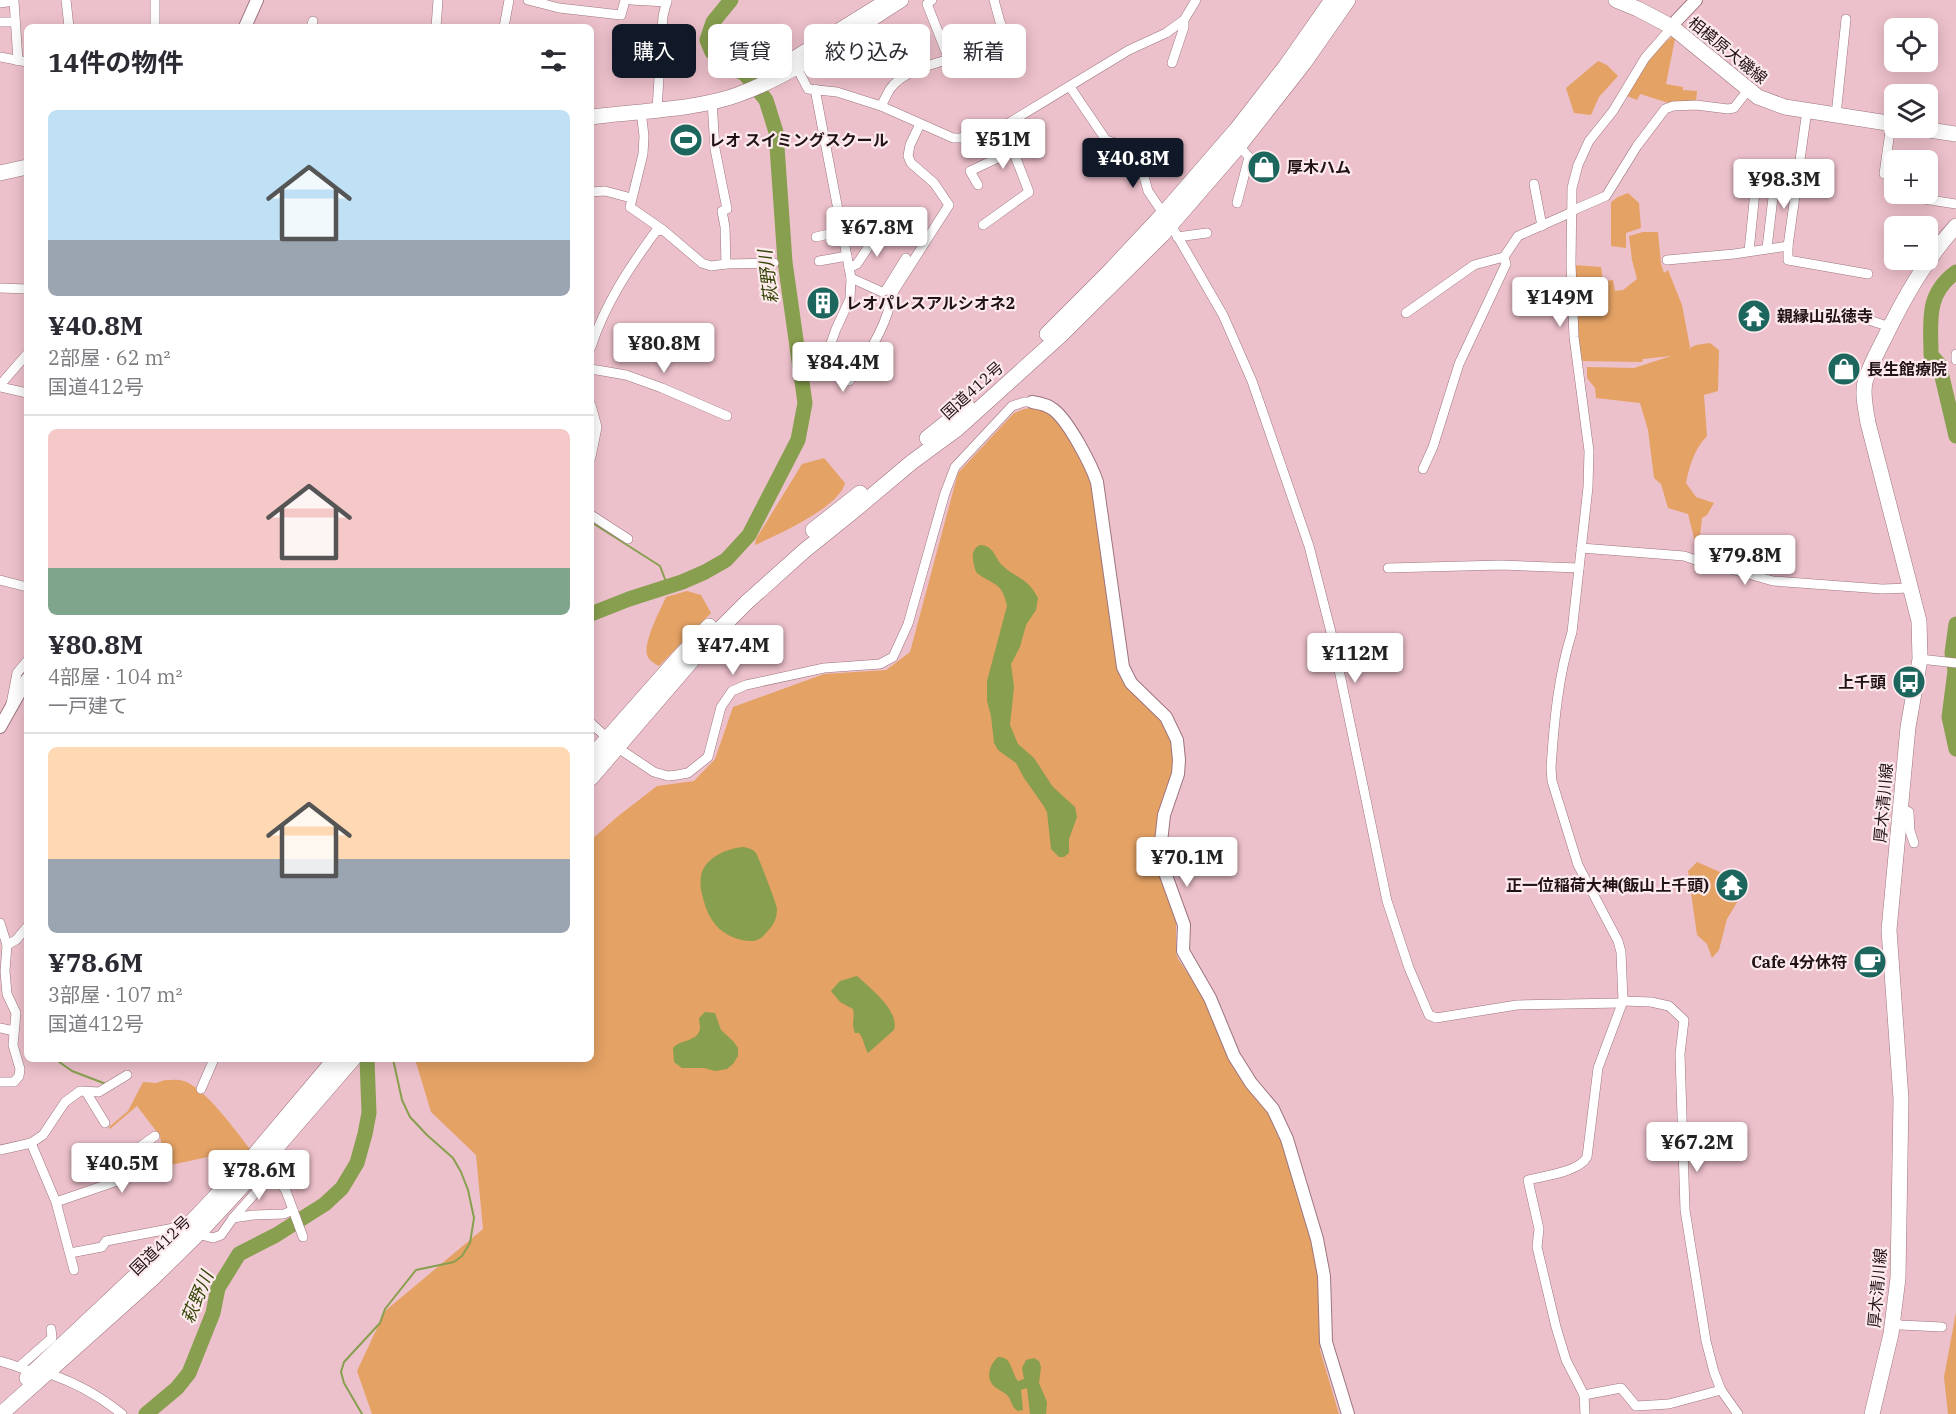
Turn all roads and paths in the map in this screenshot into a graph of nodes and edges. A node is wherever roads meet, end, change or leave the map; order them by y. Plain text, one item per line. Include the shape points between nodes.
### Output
1 (66, 0) edge
2 (155, 0) edge
3 (438, 0) edge
4 (509, 0) edge
5 (528, 0) edge
6 (625, 0) edge
7 (631, 0) edge
8 (883, 0) edge
9 (900, 0) edge
10 (932, 0) edge
11 (994, 0) edge
12 (1196, 0) edge
13 (1332, 0) edge
14 (1348, 0) edge
15 (1616, 0) edge
16 (1696, 0) edge
17 (667, 1) edge
18 (255, 2) edge
19 (549, 2) edge
20 (0, 3) edge
21 (1846, 19) dead end
22 (1184, 20) junction
23 (0, 22) edge
24 (15, 22) junction
25 (69, 24) edge
26 (155, 24) edge
27 (246, 24) edge
28 (436, 24) edge
29 (505, 24) edge
30 (1001, 24) edge
31 (1672, 27) junction
32 (792, 56) edge
33 (0, 57) edge
34 (22, 62) edge
35 (1172, 63) dead end
36 (796, 66) junction
37 (792, 67) edge
38 (763, 78) edge
39 (1070, 87) junction
40 (815, 90) junction
41 (1748, 90) junction
42 (712, 101) junction
43 (881, 106) junction
44 (657, 109) junction
45 (1807, 110) junction
46 (641, 111) junction
47 (1836, 115) junction
48 (594, 117) edge
49 (1884, 123) edge
50 (920, 124) junction
51 (1003, 125) junction
52 (1938, 131) edge
53 (1956, 134) edge
54 (1239, 146) junction
55 (1013, 151) junction
56 (24, 168) edge
57 (1776, 172) junction
58 (0, 173) edge
59 (1787, 173) dead end
60 (1534, 184) dead end
61 (978, 185) dead end
62 (594, 192) edge
63 (631, 198) junction
64 (1938, 202) edge
65 (1237, 203) dead end
66 (1956, 204) edge
67 (1572, 212) junction
68 (884, 225) dead end
69 (983, 225) dead end
70 (1171, 225) junction
71 (1542, 226) junction
72 (1956, 226) edge
73 (663, 230) junction
74 (842, 231) junction
75 (1207, 233) dead end
76 (816, 237) dead end
77 (1788, 246) junction
78 (1767, 248) junction
79 (1749, 251) junction
80 (847, 256) junction
81 (1504, 257) junction
82 (906, 258) dead end
83 (1667, 260) dead end
84 (819, 261) dead end
85 (774, 263) dead end
86 (726, 264) junction
87 (849, 268) junction
88 (1868, 273) dead end
89 (851, 278) junction
90 (0, 288) edge
91 (24, 289) edge
92 (1406, 313) dead end
93 (1866, 319) dead end
94 (1890, 327) junction
95 (594, 333) edge
96 (1956, 354) edge
97 (24, 358) edge
98 (1956, 360) edge
99 (594, 370) edge
100 (0, 386) edge
101 (24, 392) edge
102 (1032, 402) joint
103 (594, 416) edge
104 (727, 416) dead end
105 (594, 442) edge
106 (1423, 469) dead end
107 (594, 517) edge
108 (628, 539) dead end
109 (1581, 548) junction
110 (1388, 568) dead end
111 (1579, 568) junction
112 (0, 580) edge
113 (24, 586) edge
114 (1910, 588) junction
115 (1925, 659) junction
116 (1956, 663) edge
117 (24, 665) edge
118 (24, 684) edge
119 (4, 718) edge
120 (594, 726) edge
121 (612, 742) junction
122 (594, 756) edge
123 (594, 773) edge
124 (1901, 808) junction
125 (1914, 840) dead end
126 (0, 923) edge
127 (24, 931) edge
128 (7, 945) junction
129 (1622, 1002) junction
130 (0, 1028) edge
131 (14, 1031) junction
132 (212, 1062) edge
133 (336, 1065) edge
134 (127, 1075) dead end
135 (0, 1082) edge
136 (201, 1089) dead end
137 (86, 1092) junction
138 (105, 1123) dead end
139 (155, 1136) dead end
140 (31, 1143) junction
141 (0, 1150) edge
142 (56, 1202) junction
143 (293, 1210) junction
144 (233, 1218) junction
145 (183, 1231) junction
146 (199, 1233) junction
147 (303, 1237) dead end
148 (70, 1253) junction
149 (74, 1270) dead end
150 (1893, 1321) junction
151 (1942, 1327) dead end
152 (51, 1329) dead end
153 (0, 1361) edge
154 (33, 1370) junction
155 (1721, 1390) junction
156 (1584, 1395) junction
157 (0, 1402) edge
158 (1, 1414) edge
159 (121, 1414) edge
160 (1348, 1414) edge
161 (1585, 1414) edge
162 (1738, 1414) edge
163 (1872, 1414) edge

1 - 25 street
2 - 26 street
3 - 28 street
4 - 29 street
5 - 19 street
6 - 19 street via 621,15
7 - 17 street
8 - 32 street
9 - 36 main road
10 - 43 street via 927,4 948,57 901,78
11 - 30 street
12 - 22 street
13 - 70 main road, 国道412号
14 - 54 main road, 国道412号
15 - 31 main road, 相模原大磯線
16 - 31 street
17 - 44 street
18 - 27 street
20 - 24 street via 14,1
21 - 47 street
22 - 35 street
22 - 39 street
23 - 24 street
24 - 34 street
31 - 41 main road, 相模原大磯線
31 - 67 street via 1645,58 1613,111 1589,141 1572,188
33 - 34 street
36 - 37 main road
36 - 40 street via 808,89
38 - 42 main road via 747,91
39 - 51 street
39 - 70 street via 1106,140 1145,157 1143,173 1148,191
40 - 43 street via 837,92
40 - 74 street
41 - 45 main road, 相模原大磯線 via 1770,103
41 - 67 street via 1734,108 1696,105 1665,109 1606,196
42 - 44 main road
42 - 86 street via 715,148 727,209 722,211
43 - 50 street
44 - 46 main road
45 - 47 main road, 相模原大磯線
45 - 77 street
46 - 48 main road
46 - 63 street via 643,154
47 - 49 main road, 相模原大磯線
50 - 51 street via 953,138
50 - 89 street via 908,156 950,207 892,294 876,338 849,381 825,360 850,299
51 - 55 street
52 - 53 main road
54 - 65 street via 1249,157
54 - 70 main road, 国道412号
55 - 61 street via 970,171
55 - 69 street via 1029,192
56 - 58 main road
57 - 59 street
57 - 78 street
57 - 79 street via 1757,172
60 - 71 street
62 - 63 street
63 - 73 street via 630,207
64 - 66 street
67 - 71 street
67 - 109 street via 1574,337 1589,451
68 - 87 street via 857,264
70 - 75 street
70 - 121 main road, 国道412号 via 952,420 797,543 748,588 681,655
70 - 129 street via 1223,315 1252,381 1309,546 1332,636 1387,901 1429,1015 1436,1018 1517,1005
71 - 81 street via 1518,236
72 - 94 main road, 厚木清川線 via 1922,268
73 - 86 street via 702,263
73 - 95 street via 656,231 630,265
74 - 76 street
74 - 80 street
77 - 78 street
77 - 88 street via 1788,260
78 - 79 street
79 - 83 street
80 - 84 street
80 - 87 street
81 - 92 street via 1474,265
81 - 106 street via 1506,264 1459,364
82 - 89 street via 882,292
85 - 86 street
87 - 89 street
90 - 91 street
93 - 94 street
94 - 114 main road, 厚木清川線 via 1865,381 1865,406
96 - 98 street
97 - 100 street
99 - 104 street via 626,375
100 - 101 street
102 - 121 street via 1012,406 955,467 908,624 893,657 880,664 824,668 732,691 721,707 708,757 688,773 668,776 654,772
102 - 160 street via 1056,412 1086,455 1097,482 1123,667 1131,683 1166,717 1179,750 1178,774 1164,815 1161,842 1165,873 1184,925 1183,951 1210,998 1234,1056 1273,1109 1287,1139 1317,1239 1324,1276 1326,1342
103 - 105 street
107 - 108 street
109 - 111 street
109 - 114 street via 1684,556 1773,581
110 - 111 street
111 - 129 street via 1554,729 1552,781 1578,865 1618,941
112 - 113 street
114 - 115 main road, 厚木清川線
115 - 116 street
115 - 124 main road, 厚木清川線 via 1908,727
117 - 119 street via 17,673
118 - 119 street
120 - 121 street
121 - 122 main road, 国道412号
121 - 123 main road, 国道412号
124 - 125 street via 1909,812
124 - 150 main road, 厚木清川線 via 1889,930 1901,1099 1898,1278
126 - 128 street
127 - 128 street
128 - 131 street via 5,981 16,1013
129 - 155 street via 1669,1006 1684,1020 1680,1054 1685,1210 1706,1341
129 - 156 street via 1598,1068 1587,1156 1580,1166 1528,1180 1539,1229 1537,1247 1556,1327 1566,1360
130 - 131 street
131 - 135 street via 19,1076 14,1082
132 - 136 street
133 - 145 main road, 国道412号
133 - 146 main road, 国道412号
134 - 137 street via 99,1092
137 - 138 street
137 - 140 street via 80,1091 65,1102 43,1135
139 - 142 street via 126,1155 132,1173 129,1177
140 - 141 street
140 - 142 street
142 - 148 street
143 - 144 street
143 - 144 street via 272,1171
143 - 147 street
144 - 146 street via 221,1235 213,1238
145 - 146 street
145 - 148 street via 174,1228 106,1241 102,1247
145 - 154 main road, 国道412号
146 - 154 main road, 国道412号 via 152,1279
148 - 149 street
150 - 151 street via 1900,1325
150 - 163 main road, 厚木清川線
152 - 154 street via 52,1338
153 - 154 street
154 - 157 main road, 国道412号
154 - 158 main road, 国道412号
154 - 159 street via 99,1397
155 - 156 street via 1669,1404 1636,1406 1621,1388
155 - 162 street
156 - 161 street

